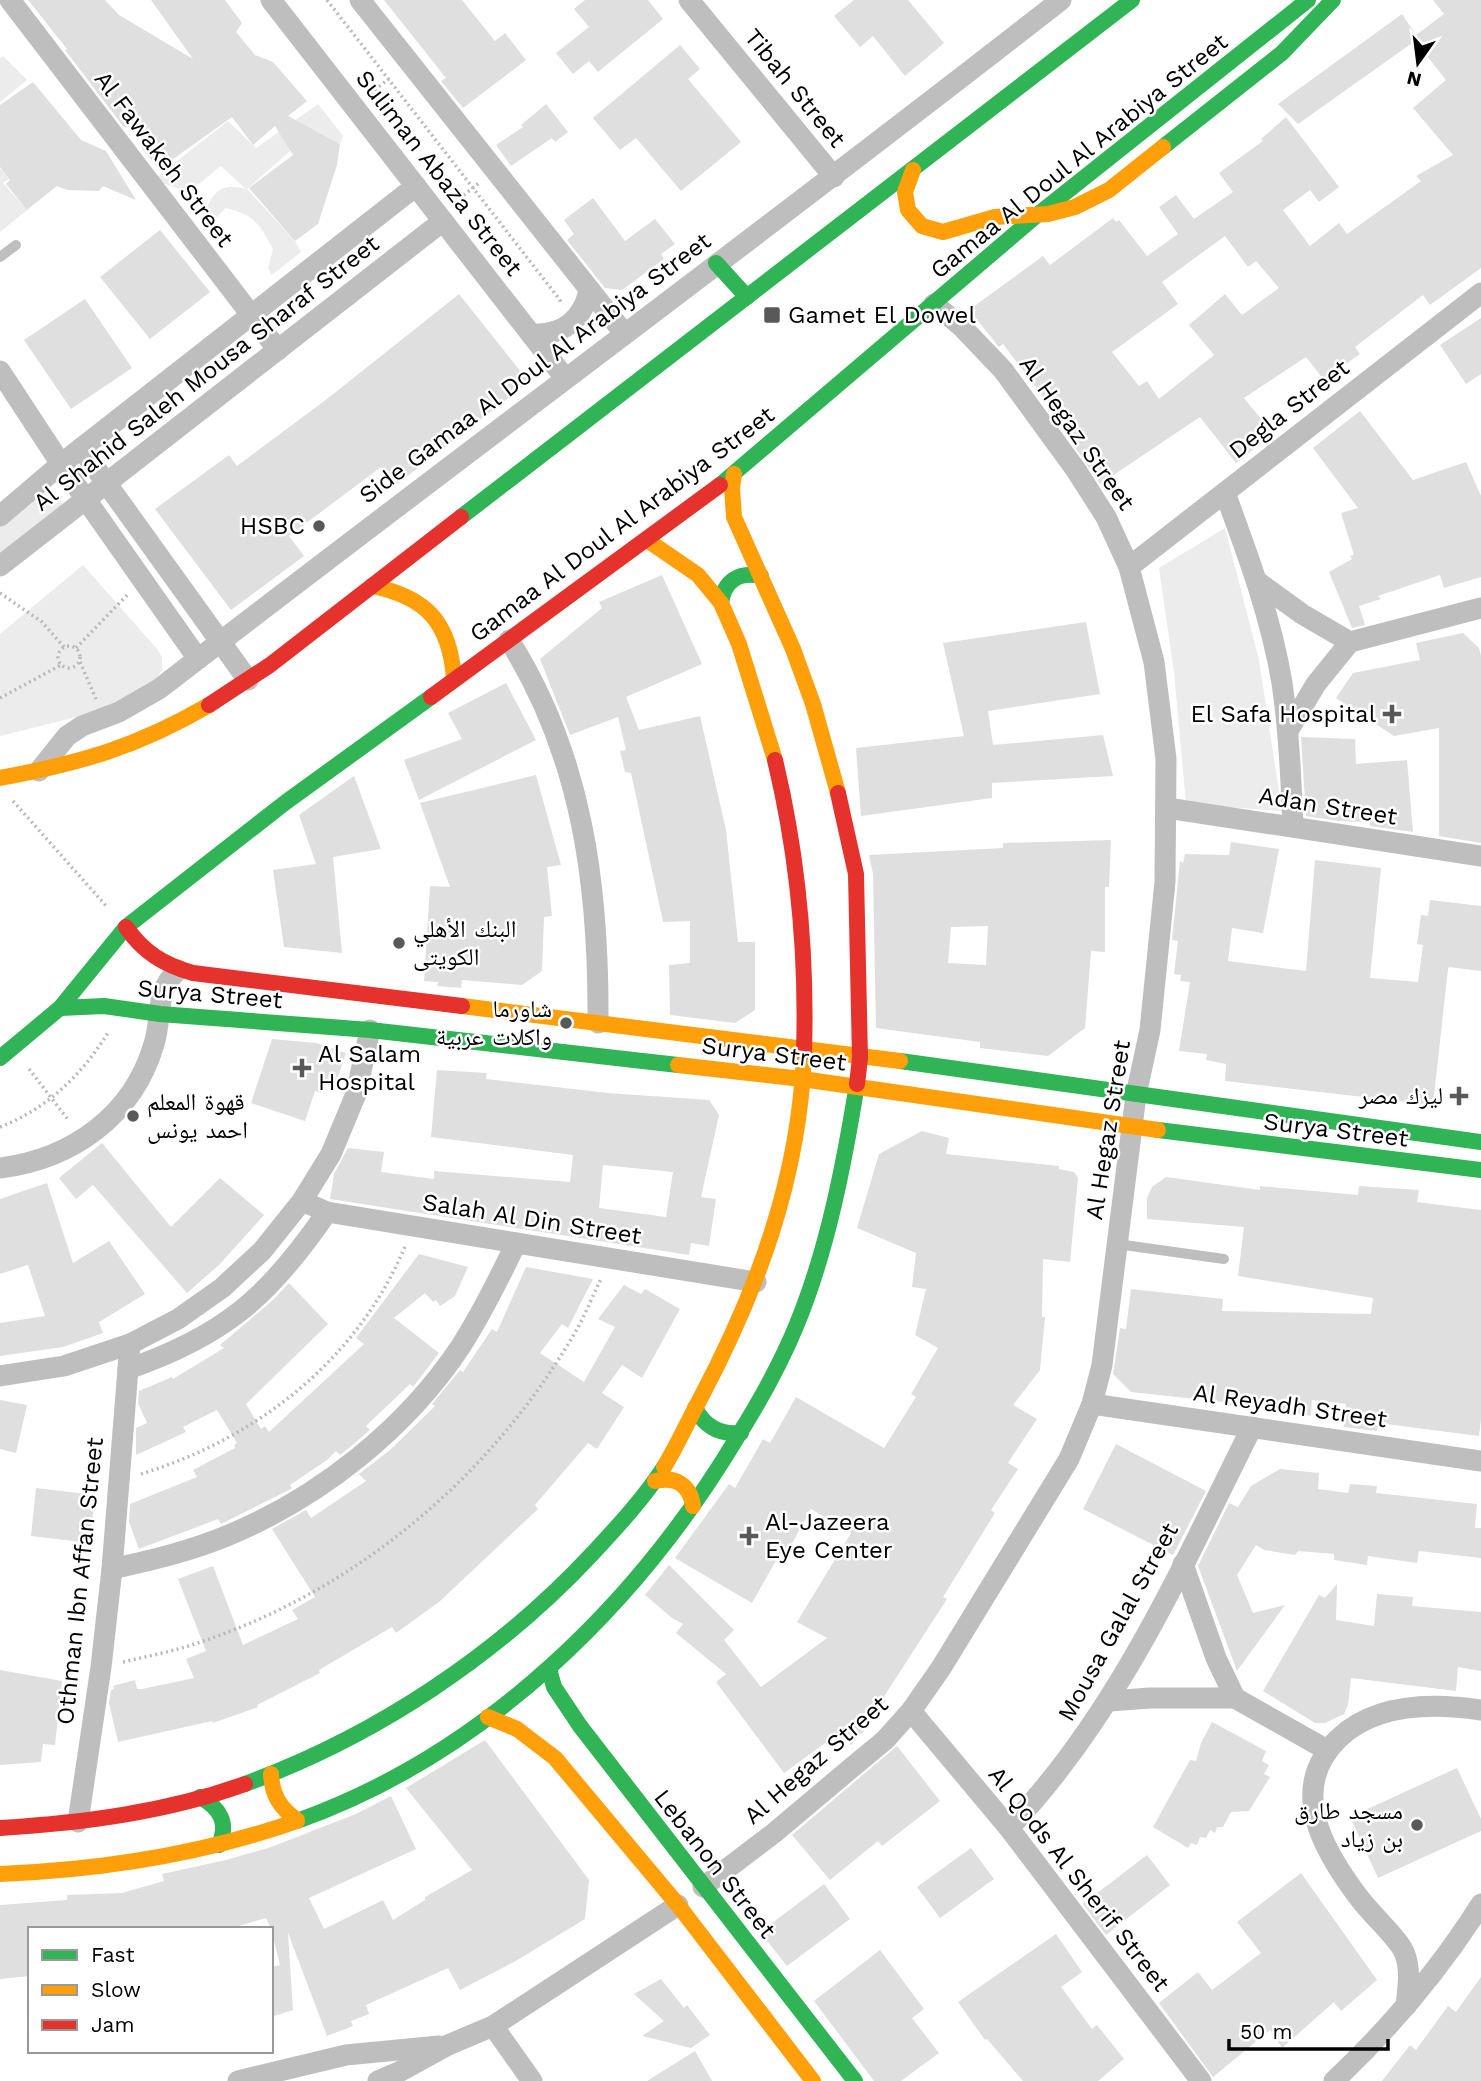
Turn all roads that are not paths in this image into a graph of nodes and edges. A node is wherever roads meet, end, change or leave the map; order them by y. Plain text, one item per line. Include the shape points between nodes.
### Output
1 (10, 0) edge
2 (271, 0) edge
3 (360, 0) edge
4 (689, 0) edge
5 (1061, 0) edge
6 (1132, 0) edge
7 (1308, 0) edge
8 (1333, 0) edge
9 (913, 170) junction
10 (834, 177) junction
11 (416, 187) junction
12 (1036, 216) junction
13 (441, 218) junction
14 (16, 245) dead end
15 (0, 257) edge
16 (716, 263) junction
17 (589, 291) junction
18 (1481, 293) edge
19 (747, 297) junction
20 (934, 304) junction
21 (251, 316) junction
22 (624, 333) junction
23 (531, 334) junction
24 (278, 350) junction
25 (0, 371) edge
26 (565, 378) junction
27 (81, 448) junction
28 (61, 464) junction
29 (734, 474) junction
30 (105, 484) junction
31 (1225, 493) junction
32 (86, 499) junction
33 (0, 516) edge
34 (647, 540) junction
35 (0, 566) edge
36 (1129, 567) junction
37 (761, 576) junction
38 (1258, 582) junction
39 (372, 586) junction
40 (721, 603) junction
41 (1481, 607) edge
42 (221, 640) junction
43 (509, 640) junction
44 (1350, 642) junction
45 (198, 659) junction
46 (454, 679) junction
47 (248, 680) junction
48 (1288, 731) junction
49 (40, 771) junction
50 (0, 778) edge
51 (1167, 808) junction
52 (1293, 827) junction
53 (1481, 856) edge
54 (126, 927) junction
55 (178, 970) junction
56 (60, 1008) junction
57 (160, 1014) junction
58 (598, 1023) junction
59 (370, 1030) junction
60 (805, 1048) junction
61 (5, 1053) edge
62 (860, 1058) junction
63 (802, 1079) junction
64 (857, 1087) junction
65 (1136, 1096) junction
66 (1132, 1128) junction
67 (1481, 1142) edge
68 (0, 1168) edge
69 (1481, 1170) edge
70 (302, 1200) junction
71 (327, 1212) junction
72 (516, 1243) junction
73 (1117, 1244) junction
74 (1224, 1259) dead end
75 (756, 1282) junction
76 (130, 1344) junction
77 (128, 1369) junction
78 (0, 1376) edge
79 (1092, 1404) junction
80 (695, 1408) junction
81 (1252, 1427) junction
82 (741, 1433) junction
83 (1481, 1461) edge
84 (654, 1481) junction
85 (693, 1506) junction
86 (1183, 1564) junction
87 (112, 1569) junction
88 (549, 1669) junction
89 (1235, 1698) junction
90 (1109, 1702) junction
91 (1481, 1710) edge
92 (911, 1711) junction
93 (488, 1717) junction
94 (564, 1739) junction
95 (1326, 1750) junction
96 (271, 1774) junction
97 (200, 1797) junction
98 (297, 1820) junction
99 (78, 1822) junction
100 (0, 1828) edge
101 (1009, 1828) junction
102 (219, 1845) junction
103 (0, 1874) edge
104 (703, 1887) junction
105 (1481, 1904) edge
106 (678, 1905) junction
107 (1406, 2006) junction
108 (493, 2026) junction
109 (449, 2045) junction
110 (238, 2081) edge
111 (378, 2081) edge
112 (532, 2081) edge
113 (813, 2081) edge
114 (855, 2081) edge
115 (1202, 2081) edge
116 (1334, 2081) edge

1 - 21 street, Al Fawakeh Street
2 - 11 street, Suliman Abaza Street
3 - 17 street, Suliman Abaza Street
4 - 10 street, Tibah Street
5 - 10 street, Side Gamaa Al Doul Al Arabiya Street
6 - 9 street
7 - 12 street, Gamaa Al Doul Al Arabiya Street
8 - 12 street via 1282,53 1109,190 1082,206
9 - 12 street via 906,186 906,205 915,221 931,231 950,231 983,219
9 - 19 street
10 - 16 street, Side Gamaa Al Doul Al Arabiya Street
11 - 13 street, Suliman Abaza Street
11 - 21 street, Al Shahid Saleh Mousa Sharaf Street
12 - 20 street, Gamaa Al Doul Al Arabiya Street
13 - 23 street, Suliman Abaza Street
13 - 24 street, Al Shahid Saleh Mousa Sharaf Street
14 - 15 lane
16 - 19 street
16 - 22 street, Side Gamaa Al Doul Al Arabiya Street
17 - 22 street, Suliman Abaza Street
17 - 23 street via 586,304 570,325 545,335
18 - 31 street, Degla Street
19 - 39 street
20 - 29 street, Gamaa Al Doul Al Arabiya Street
20 - 36 street, Al Hegaz Street via 1003,370 1084,482
21 - 24 street, Al Fawakeh Street
21 - 27 street, Al Shahid Saleh Mousa Sharaf Street
22 - 26 street, Side Gamaa Al Doul Al Arabiya Street
23 - 26 street, Suliman Abaza Street
24 - 30 street, Al Shahid Saleh Mousa Sharaf Street
25 - 28 street
26 - 42 street, Side Gamaa Al Doul Al Arabiya Street
27 - 28 street, Al Shahid Saleh Mousa Sharaf Street
27 - 30 street
28 - 32 street
28 - 33 street, Al Shahid Saleh Mousa Sharaf Street
29 - 34 street, Gamaa Al Doul Al Arabiya Street
29 - 37 street via 734,517
30 - 32 street, Al Shahid Saleh Mousa Sharaf Street
30 - 42 street
31 - 36 street, Degla Street
31 - 38 street
32 - 35 street, Al Shahid Saleh Mousa Sharaf Street
32 - 45 street
34 - 40 street via 690,568
34 - 43 street, Gamaa Al Doul Al Arabiya Street
36 - 51 street, Al Hegaz Street via 1154,662
37 - 40 street via 747,573 733,578
37 - 62 street via 813,704 856,874
38 - 44 street
38 - 48 street
39 - 46 street via 406,594 433,615 450,645
39 - 47 street
40 - 60 street via 757,698 783,796 804,947
41 - 44 street
42 - 45 street, Side Gamaa Al Doul Al Arabiya Street
42 - 47 street
43 - 46 street, Gamaa Al Doul Al Arabiya Street
43 - 58 street via 551,721 575,796 591,874
44 - 48 street via 1316,684
45 - 49 street, Side Gamaa Al Doul Al Arabiya Street via 159,689 67,736
46 - 54 street, Gamaa Al Doul Al Arabiya Street
47 - 49 street via 148,738
48 - 52 street
49 - 50 street
51 - 52 street, Adan Street
51 - 65 street, Al Hegaz Street via 1159,956
52 - 53 street, Adan Street
54 - 55 street, Surya Street via 147,954
54 - 56 street, Gamaa Al Doul Al Arabiya Street
55 - 57 street via 163,989
55 - 58 street, Surya Street
56 - 57 street, Surya Street via 104,1006
56 - 61 street, Gamaa Al Doul Al Arabiya Street
57 - 59 street, Surya Street
57 - 68 street via 154,1044 138,1081 107,1121 54,1155
58 - 60 street, Surya Street
59 - 63 street, Surya Street
59 - 70 street via 356,1094 331,1154
60 - 62 street, Surya Street
60 - 63 street
62 - 64 street
62 - 65 street, Surya Street
63 - 64 street, Surya Street
63 - 75 street via 786,1184
64 - 66 street, Surya Street
64 - 82 street via 831,1217 814,1273 796,1325
65 - 66 street, Al Hegaz Street
65 - 67 street, Surya Street
66 - 69 street, Surya Street
66 - 73 street, Al Hegaz Street
70 - 71 street, Salah Al Din Street
70 - 76 street via 262,1251 222,1288 178,1319
71 - 72 street, Salah Al Din Street
71 - 77 street via 274,1283 242,1311 207,1336
72 - 75 street, Salah Al Din Street
72 - 87 street via 460,1348 381,1438 343,1469 283,1508 229,1535
73 - 74 lane
73 - 79 street, Al Hegaz Street via 1102,1365
75 - 80 street
76 - 77 street, Othman Ibn Affan Street
76 - 78 street via 64,1366
77 - 87 street, Othman Ibn Affan Street
79 - 81 street, Al Reyadh Street
79 - 92 street, Al Hegaz Street via 1069,1459
80 - 82 street via 713,1430
80 - 84 street
81 - 83 street, Al Reyadh Street
81 - 86 street, Mousa Galal Street
82 - 85 street
84 - 85 street via 678,1480 690,1490
84 - 96 street via 566,1580 484,1651 406,1705
85 - 88 street via 622,1595
86 - 89 street
86 - 90 street, Mousa Galal Street
87 - 99 street, Othman Ibn Affan Street
88 - 93 street
88 - 94 street, Lebanon Street
89 - 90 street
89 - 95 street
90 - 101 street, Mousa Galal Street via 1038,1798
91 - 95 street via 1392,1710 1344,1733
92 - 101 street, Al Qods Al Sherif Street
92 - 104 street, Al Hegaz Street via 885,1740
93 - 94 street, Lebanon Street
93 - 98 street via 392,1778
94 - 104 street, Lebanon Street
94 - 106 street, Lebanon Street
95 - 107 street via 1312,1789 1320,1835 1360,1899 1402,1948 1408,1965
96 - 97 street
96 - 98 street via 274,1796
97 - 99 street
97 - 102 street via 215,1805 224,1821
98 - 102 street
99 - 100 street
101 - 115 street, Al Qods Al Sherif Street
102 - 103 street via 88,1868
104 - 114 street, Lebanon Street
105 - 107 street
106 - 108 street
106 - 113 street, Lebanon Street
107 - 116 street
108 - 109 street
108 - 112 street
109 - 110 street via 346,2055
109 - 111 street

